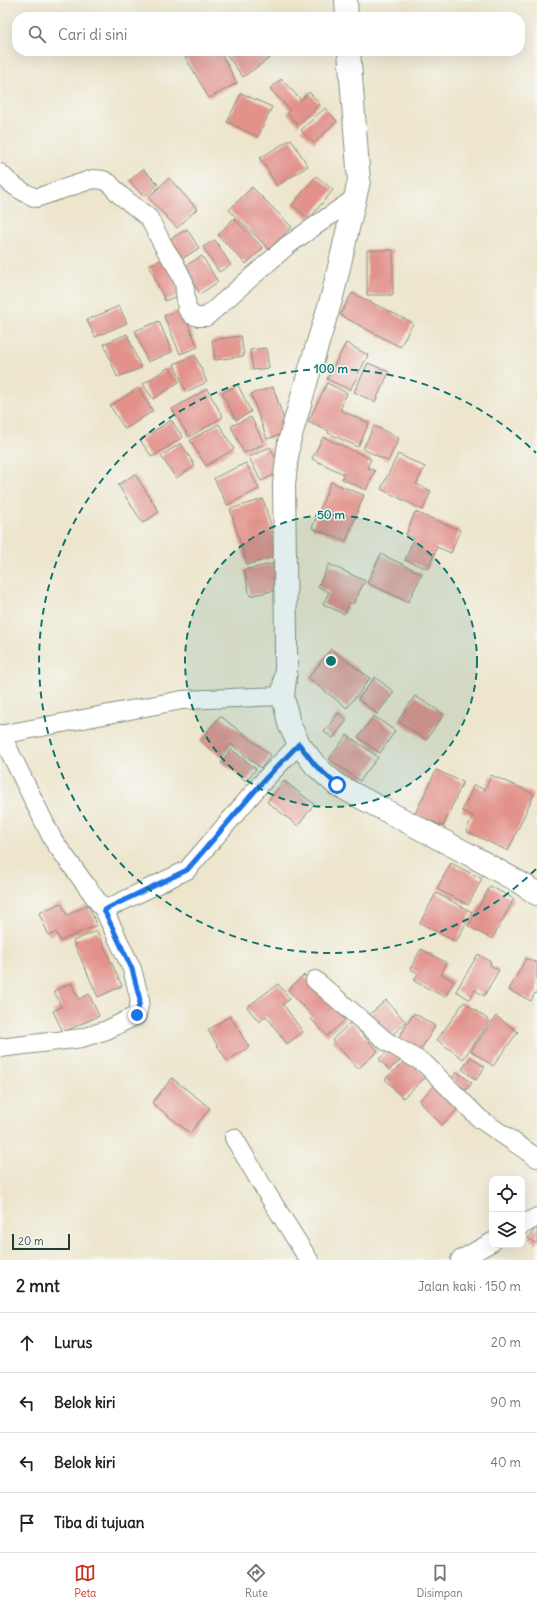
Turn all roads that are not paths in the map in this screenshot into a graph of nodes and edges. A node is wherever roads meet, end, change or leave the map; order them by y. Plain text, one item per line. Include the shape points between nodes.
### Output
1 (346, 0) edge
2 (347, 12) edge
3 (349, 56) edge
4 (0, 173) edge
5 (355, 198) junction
6 (283, 696) junction
7 (0, 734) edge
8 (299, 744) junction
9 (537, 894) edge
10 (104, 910) junction
11 (315, 980) dead end
12 (0, 1048) edge
13 (234, 1138) dead end
14 (537, 1158) edge
15 (537, 1217) edge
16 (525, 1223) edge
17 (489, 1244) edge
18 (310, 1260) edge
19 (460, 1260) edge

1 - 2 street
3 - 5 street via 359,181
4 - 5 street via 22,192 36,198 93,179 109,183 149,218 184,282 187,309 198,317 206,317 288,245
5 - 6 street via 334,293 289,442 284,484 286,670
6 - 7 street via 182,700
6 - 8 street via 289,724
7 - 10 street via 53,840
8 - 9 street via 315,765 337,785 472,856
8 - 10 street via 266,778 187,870
10 - 12 street via 132,969 140,1000 137,1015 107,1030 82,1038
11 - 14 street via 386,1041 424,1064 480,1119
13 - 18 street
15 - 16 street
17 - 19 street

